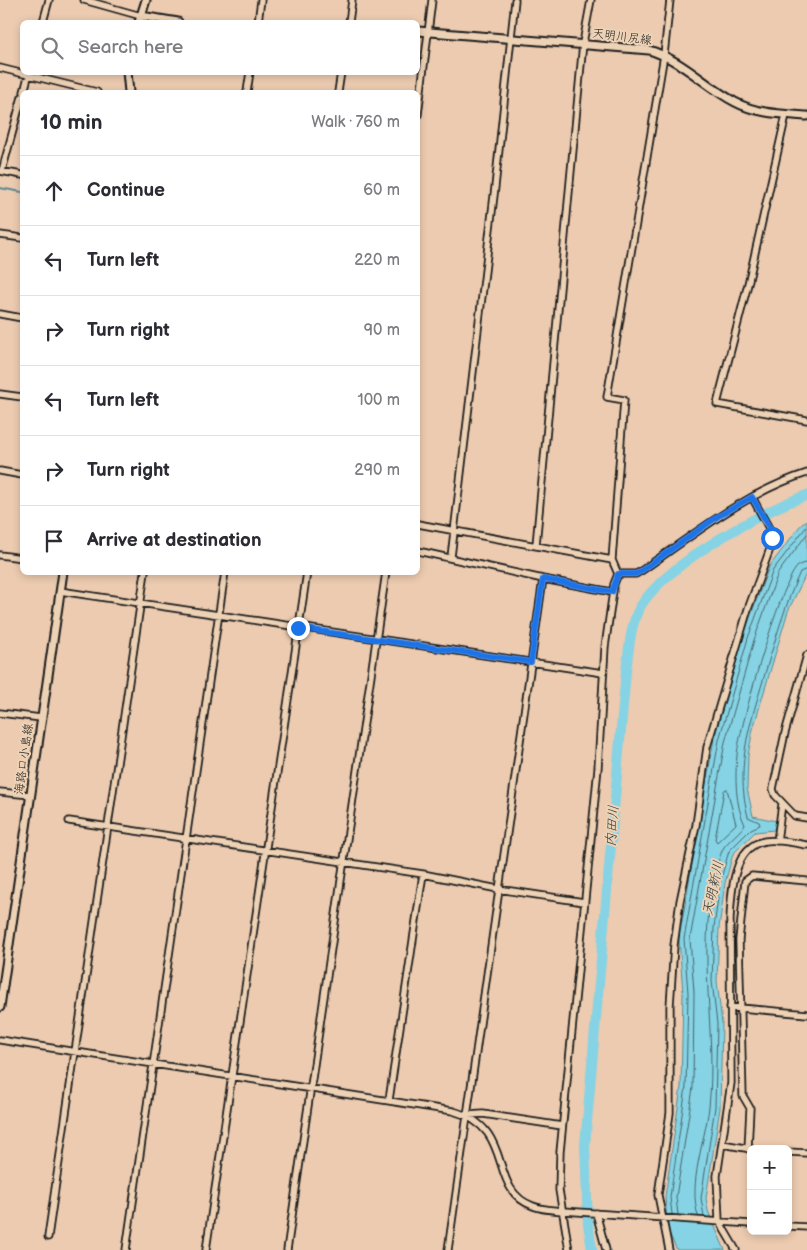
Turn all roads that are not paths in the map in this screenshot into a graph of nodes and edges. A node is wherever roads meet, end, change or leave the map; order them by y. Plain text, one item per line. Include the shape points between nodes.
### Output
1 (49, 0) edge
2 (84, 0) edge
3 (146, 0) edge
4 (261, 0) edge
5 (352, 0) edge
6 (432, 0) edge
7 (515, 0) edge
8 (591, 0) edge
9 (670, 0) edge
10 (140, 19) edge
11 (44, 20) edge
12 (153, 20) edge
13 (258, 20) edge
14 (349, 20) edge
15 (420, 31) edge
16 (427, 32) junction
17 (510, 38) junction
18 (583, 44) junction
19 (664, 55) junction
20 (0, 68) edge
21 (20, 72) edge
22 (29, 75) edge
23 (33, 75) edge
24 (127, 75) edge
25 (250, 75) edge
26 (341, 75) edge
27 (25, 90) edge
28 (89, 90) edge
29 (129, 90) edge
30 (247, 90) edge
31 (338, 90) edge
32 (420, 97) edge
33 (20, 104) edge
34 (786, 115) junction
35 (807, 116) edge
36 (1, 171) edge
37 (20, 175) edge
38 (0, 235) edge
39 (20, 238) edge
40 (0, 314) edge
41 (20, 318) edge
42 (0, 394) edge
43 (20, 397) edge
44 (807, 420) edge
45 (0, 471) edge
46 (807, 473) edge
47 (20, 475) edge
48 (752, 497) junction
49 (420, 524) edge
50 (454, 530) junction
51 (536, 545) junction
52 (420, 551) edge
53 (0, 555) edge
54 (451, 556) junction
55 (20, 558) edge
56 (612, 560) junction
57 (618, 574) junction
58 (63, 575) edge
59 (146, 575) edge
60 (224, 575) edge
61 (307, 575) edge
62 (386, 575) edge
63 (543, 579) junction
64 (60, 591) junction
65 (612, 592) junction
66 (141, 604) junction
67 (217, 615) junction
68 (298, 628) junction
69 (377, 640) junction
70 (807, 655) edge
71 (531, 662) junction
72 (604, 673) junction
73 (800, 678) junction
74 (807, 679) edge
75 (0, 713) edge
76 (41, 718) junction
77 (0, 792) edge
78 (30, 795) junction
79 (782, 804) junction
80 (807, 818) edge
81 (69, 821) dead end
82 (108, 827) junction
83 (186, 839) junction
84 (777, 841) junction
85 (807, 845) edge
86 (265, 851) junction
87 (345, 864) junction
88 (422, 874) junction
89 (807, 881) edge
90 (498, 889) junction
91 (584, 902) junction
92 (4, 953) edge
93 (0, 1007) edge
94 (730, 1008) junction
95 (742, 1010) junction
96 (807, 1014) edge
97 (0, 1040) edge
98 (74, 1052) junction
99 (153, 1064) junction
100 (232, 1076) junction
101 (311, 1088) junction
102 (388, 1100) junction
103 (468, 1115) junction
104 (562, 1126) junction
105 (722, 1144) junction
106 (749, 1145) edge
107 (747, 1149) edge
108 (792, 1152) edge
109 (807, 1153) edge
110 (564, 1211) junction
111 (596, 1213) junction
112 (660, 1218) junction
113 (719, 1222) junction
114 (747, 1224) edge
115 (792, 1226) edge
116 (807, 1227) edge
117 (48, 1237) dead end
118 (126, 1250) edge
119 (206, 1250) edge
120 (287, 1250) edge
121 (448, 1250) edge
122 (569, 1250) edge
123 (606, 1250) edge
124 (668, 1250) edge
125 (736, 1250) edge

1 - 11 street
2 - 10 street
3 - 10 main road
4 - 13 street
5 - 14 street
6 - 16 street
7 - 17 street
8 - 18 street
9 - 19 street
10 - 12 main road
15 - 16 main road, 天明川尻線
16 - 17 main road, 天明川尻線
16 - 32 street
17 - 18 main road, 天明川尻線
17 - 50 street
18 - 19 main road, 天明川尻線 via 639,48
18 - 51 street
19 - 34 main road, 天明川尻線 via 736,103
19 - 56 street via 607,397 624,400
20 - 21 street
22 - 27 street
23 - 28 street
24 - 29 main road
25 - 30 street
26 - 31 street
33 - 36 street
34 - 35 main road, 天明川尻線
34 - 44 street via 718,404
36 - 37 street
38 - 39 street
40 - 41 street
42 - 43 street
45 - 47 street
46 - 48 street
48 - 57 street via 717,517 636,574
48 - 112 street via 772,532 770,549 706,746 696,825 680,900 670,1006 670,1113 658,1195
49 - 50 street
50 - 51 street
50 - 54 street
51 - 56 street
52 - 54 street
53 - 55 street
54 - 63 street
56 - 57 street
57 - 65 street
58 - 64 main road, 海路口小島線
59 - 66 street
60 - 67 street
61 - 68 street
62 - 69 street
63 - 65 street
63 - 71 street
64 - 66 street
64 - 76 main road, 海路口小島線
65 - 72 street
66 - 67 street
66 - 82 street
67 - 68 street
67 - 83 street
68 - 69 street
68 - 86 street
69 - 71 street
69 - 87 street
70 - 73 street
71 - 72 street
71 - 90 street
72 - 91 street
73 - 74 street
73 - 79 street via 773,790
75 - 76 street
76 - 78 main road, 海路口小島線
77 - 78 street
78 - 92 main road, 海路口小島線
79 - 80 street via 795,816
79 - 84 street
81 - 82 street
82 - 83 street
82 - 98 street
83 - 86 street
83 - 99 street
84 - 85 street
84 - 94 street via 754,845 745,854 735,878 730,920
86 - 87 street
86 - 100 street
87 - 88 street
87 - 101 street
88 - 90 street
88 - 102 street
89 - 95 street via 752,876 745,881 739,940
90 - 91 street
90 - 103 street
91 - 104 street via 570,1072
92 - 93 main road, 海路口小島線
94 - 95 street
94 - 105 street via 730,1083
95 - 96 street
95 - 106 street via 743,1099 750,1108
97 - 98 street
98 - 99 street
98 - 117 street
99 - 100 street
99 - 118 street
100 - 101 street
100 - 119 street
101 - 102 street
101 - 120 street
102 - 103 street
103 - 104 street via 483,1114
103 - 110 street via 490,1134 506,1180 516,1194 534,1207
103 - 121 street
104 - 110 street via 559,1190
105 - 107 street
105 - 113 street via 718,1176
108 - 109 street
110 - 111 street
110 - 122 street
111 - 112 street
111 - 123 street
112 - 113 street
112 - 124 street
113 - 114 street
113 - 125 street
115 - 116 street

